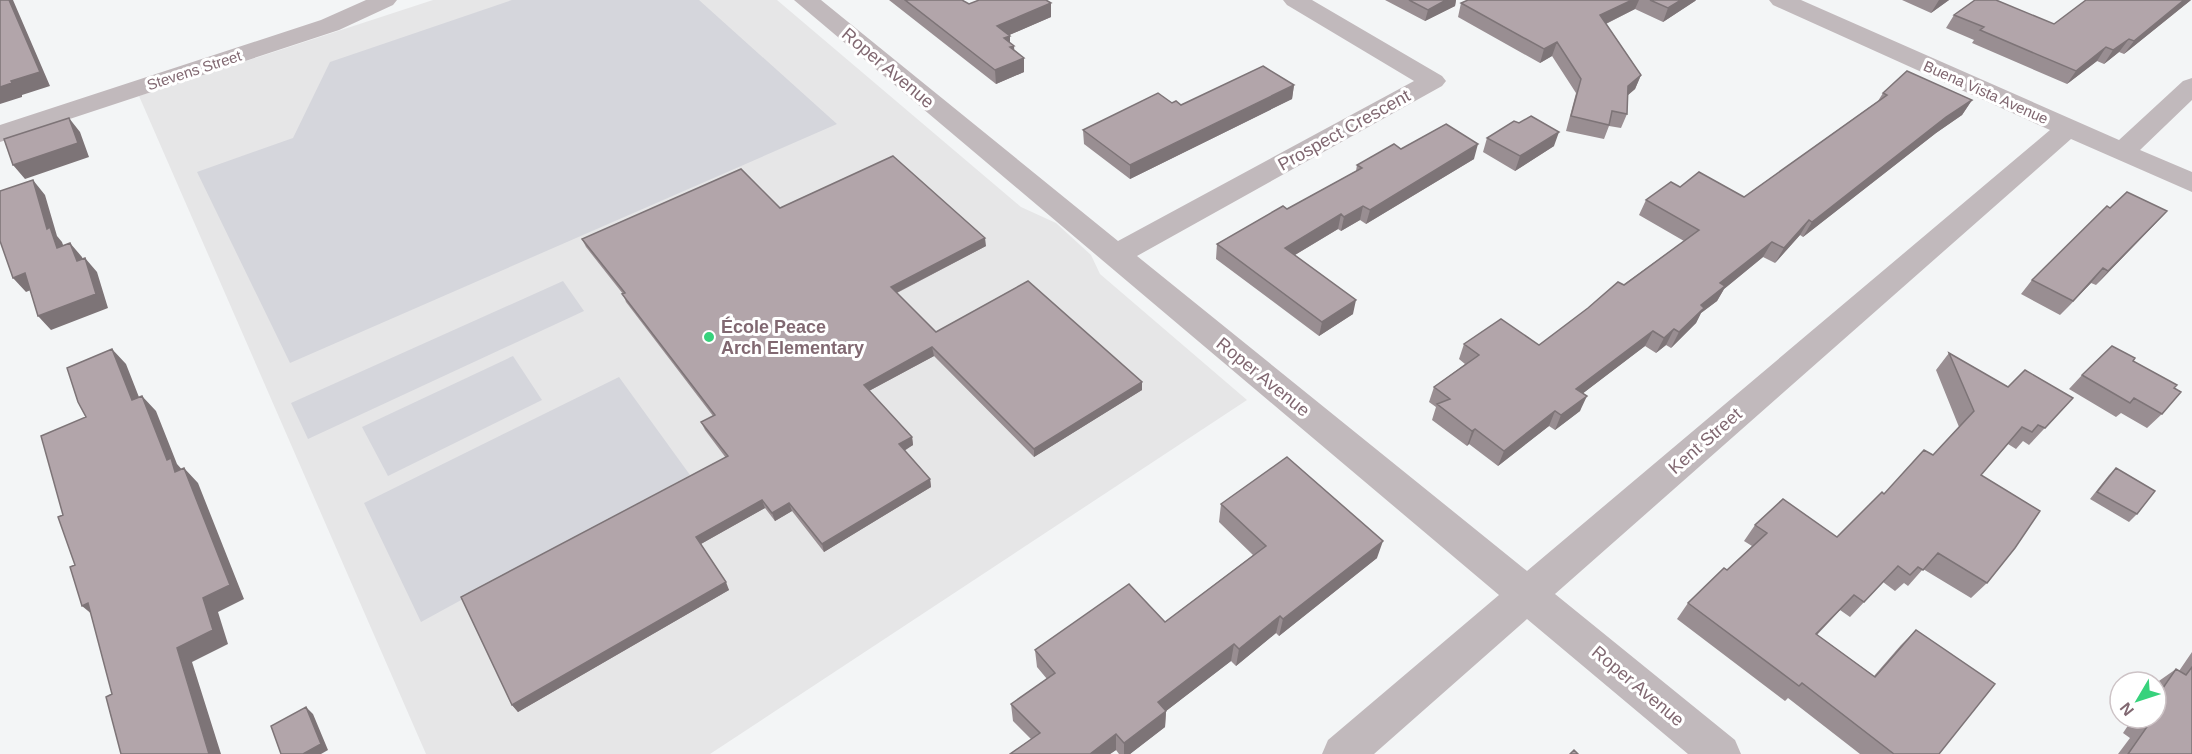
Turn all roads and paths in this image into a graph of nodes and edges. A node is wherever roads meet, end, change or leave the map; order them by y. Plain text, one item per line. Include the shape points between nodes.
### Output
1 (384, 0) edge
2 (806, 0) edge
3 (1295, 0) edge
4 (1781, 0) edge
5 (2192, 86) edge
6 (2068, 129) junction
7 (0, 134) edge
8 (2122, 152) junction
9 (2192, 183) edge
10 (1114, 256) junction
11 (1527, 594) junction
12 (1343, 754) edge
13 (1720, 754) edge

1 - 7 street, Stevens Street via 330,25
2 - 10 street, Roper Avenue
3 - 10 street, Prospect Crescent via 1433,81
4 - 6 street, Buena Vista Avenue
5 - 8 street
6 - 8 street, Buena Vista Avenue
6 - 11 street, Kent Street
8 - 9 street, Buena Vista Avenue
10 - 11 street, Roper Avenue
11 - 12 street, Kent Street
11 - 13 street, Roper Avenue

